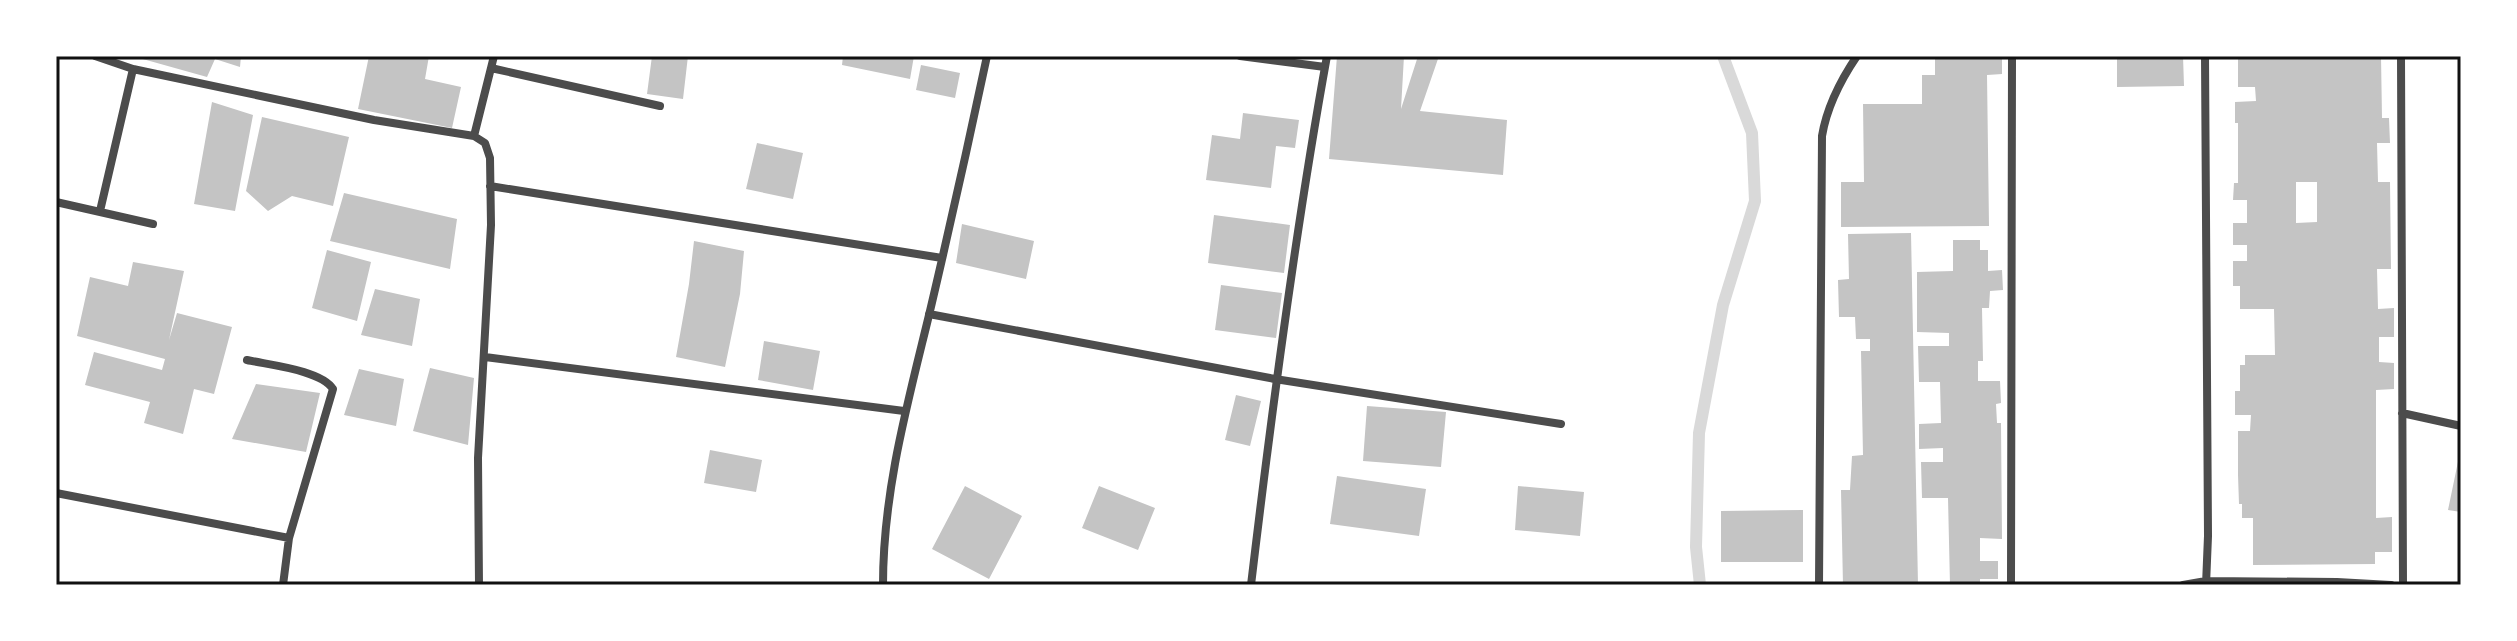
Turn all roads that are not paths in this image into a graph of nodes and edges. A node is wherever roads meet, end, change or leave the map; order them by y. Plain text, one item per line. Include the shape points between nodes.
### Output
1 (95, 56) edge
2 (494, 56) edge
3 (987, 56) edge
4 (1240, 56) edge
5 (1327, 56) edge
6 (1857, 56) edge
7 (2012, 56) edge
8 (2205, 56) edge
9 (2401, 56) edge
10 (1325, 67) junction
11 (491, 68) junction
12 (133, 69) junction
13 (660, 106) dead end
14 (474, 136) junction
15 (490, 186) junction
16 (56, 202) edge
17 (100, 211) junction
18 (153, 224) dead end
19 (942, 258) junction
20 (929, 314) junction
21 (485, 357) junction
22 (247, 360) dead end
23 (1275, 379) junction
24 (904, 411) junction
25 (2402, 413) junction
26 (1561, 424) dead end
27 (2461, 426) edge
28 (56, 493) edge
29 (289, 538) junction
30 (2206, 583) edge
31 (283, 585) edge
32 (479, 585) edge
33 (883, 585) edge
34 (1251, 585) edge
35 (1819, 585) edge
36 (2011, 585) edge
37 (2183, 585) edge
38 (2391, 585) edge
39 (2403, 585) edge

1 - 12 street
2 - 11 street
3 - 19 street
4 - 10 street
5 - 10 street
6 - 35 street via 1826,114 1822,136
7 - 36 street
8 - 30 street
9 - 25 street
10 - 23 street
11 - 13 street
11 - 14 street
12 - 14 street
12 - 17 street
14 - 15 street via 487,147
15 - 19 street
15 - 21 street
16 - 17 street
17 - 18 street
19 - 20 street
20 - 23 street
20 - 24 street
21 - 24 street
21 - 32 street via 478,458
22 - 29 street via 315,375 333,389
23 - 26 street
23 - 34 street
24 - 33 street via 883,538
25 - 27 street
25 - 39 street
28 - 29 street
29 - 31 street
30 - 37 street
30 - 38 street

